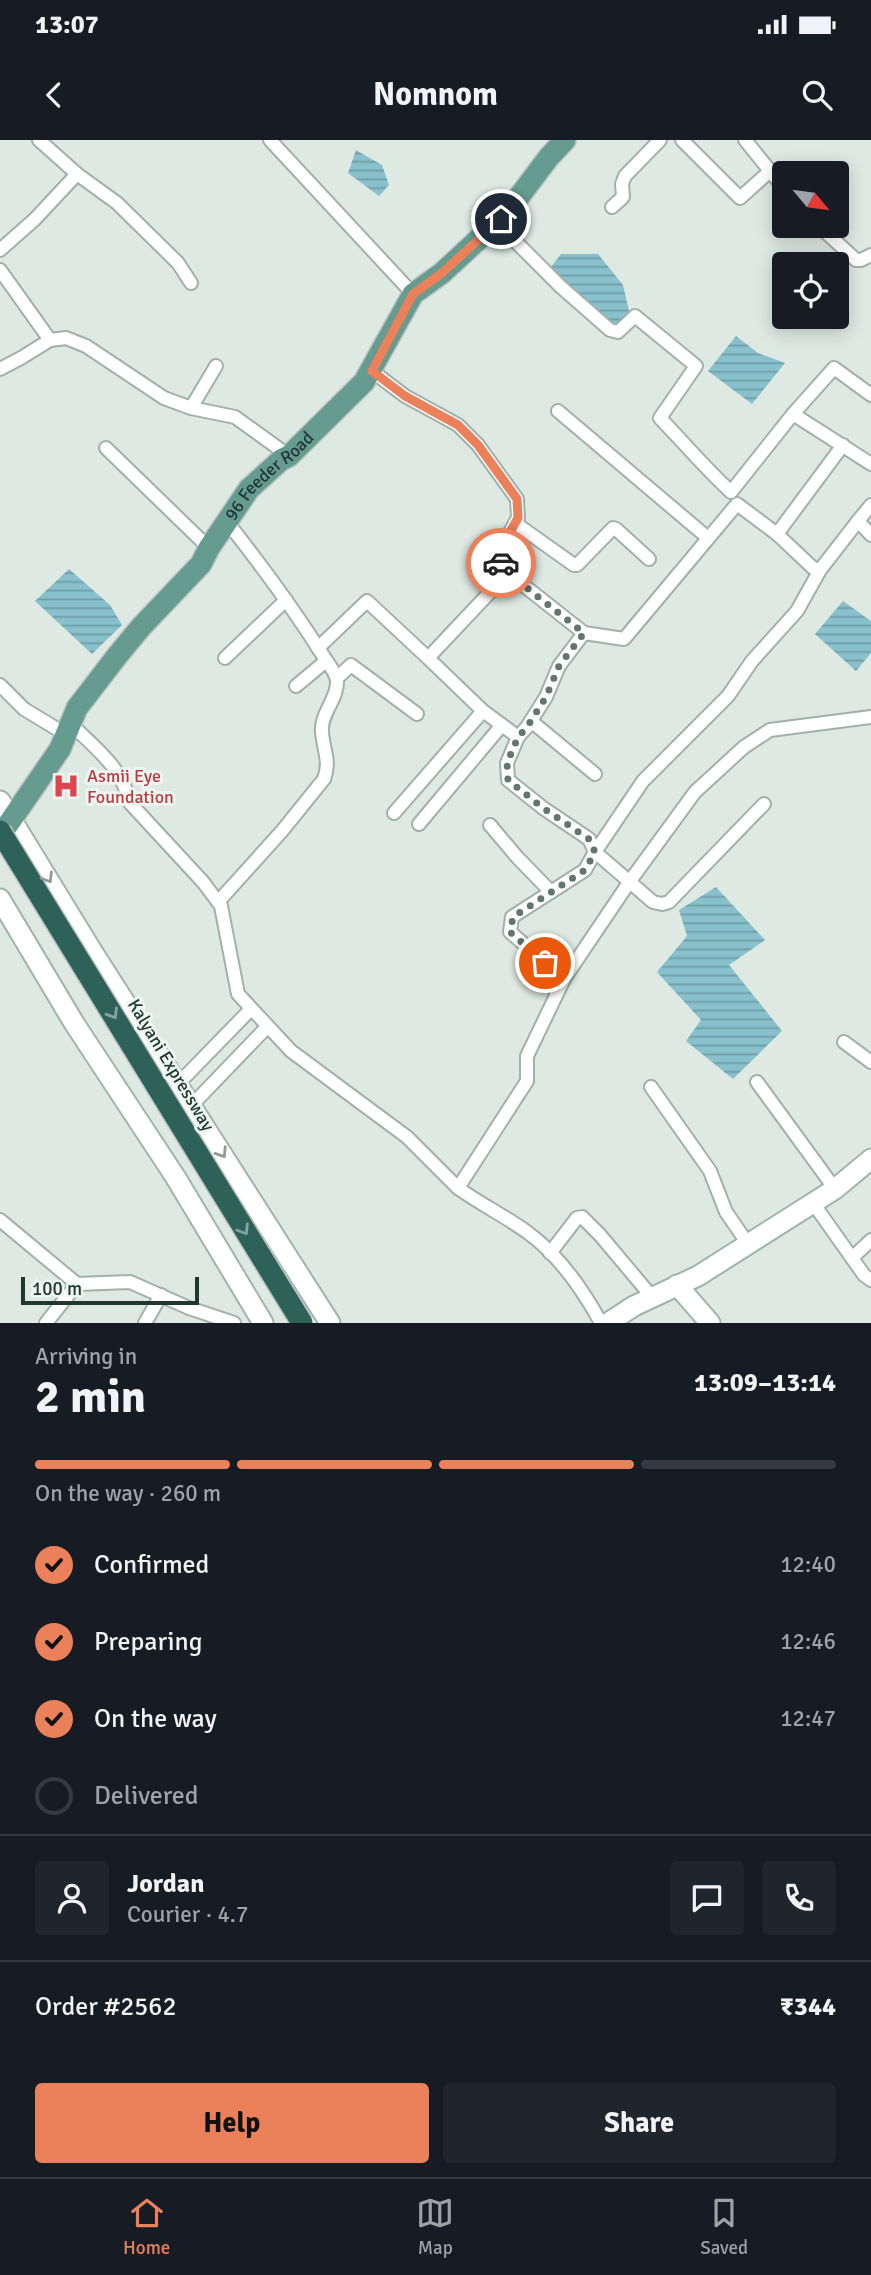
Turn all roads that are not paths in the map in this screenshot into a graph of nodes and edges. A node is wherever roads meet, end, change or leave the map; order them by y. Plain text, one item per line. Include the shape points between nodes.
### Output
1 (39, 140) edge
2 (660, 140) edge
3 (682, 140) edge
4 (745, 140) edge
5 (272, 141) edge
6 (563, 141) edge
7 (769, 172) junction
8 (77, 174) junction
9 (772, 175) edge
10 (612, 207) dead end
11 (497, 223) junction
12 (832, 238) edge
13 (0, 250) edge
14 (871, 255) edge
15 (0, 270) edge
16 (191, 283) dead end
17 (413, 294) junction
18 (50, 340) junction
19 (216, 366) dead end
20 (0, 369) edge
21 (372, 371) junction
22 (871, 395) edge
23 (191, 408) junction
24 (558, 411) dead end
25 (793, 414) junction
26 (843, 445) junction
27 (106, 448) dead end
28 (289, 456) junction
29 (871, 464) edge
30 (871, 505) edge
31 (858, 521) junction
32 (228, 523) junction
33 (515, 523) junction
34 (777, 534) junction
35 (871, 535) edge
36 (708, 538) junction
37 (209, 548) junction
38 (649, 559) dead end
39 (820, 570) junction
40 (508, 573) junction
41 (286, 600) junction
42 (584, 633) junction
43 (318, 648) junction
44 (225, 657) dead end
45 (428, 657) junction
46 (326, 661) junction
47 (337, 678) junction
48 (0, 685) edge
49 (296, 686) dead end
50 (483, 711) junction
51 (417, 714) dead end
52 (871, 717) edge
53 (531, 722) junction
54 (502, 725) junction
55 (69, 730) junction
56 (518, 737) junction
57 (595, 774) dead end
58 (0, 801) edge
59 (764, 804) dead end
60 (394, 813) dead end
61 (419, 824) dead end
62 (490, 825) dead end
63 (4, 829) edge
64 (595, 852) junction
65 (630, 881) junction
66 (551, 892) junction
67 (0, 899) edge
68 (218, 902) junction
69 (564, 979) junction
70 (251, 1009) junction
71 (267, 1027) junction
72 (844, 1042) dead end
73 (871, 1062) edge
74 (757, 1082) dead end
75 (178, 1084) junction
76 (651, 1087) dead end
77 (192, 1105) junction
78 (871, 1160) edge
79 (458, 1188) junction
80 (835, 1189) junction
81 (813, 1203) junction
82 (0, 1220) edge
83 (871, 1240) edge
84 (748, 1244) junction
85 (550, 1253) junction
86 (852, 1258) junction
87 (871, 1280) edge
88 (77, 1283) junction
89 (677, 1285) junction
90 (161, 1295) junction
91 (652, 1297) junction
92 (46, 1323) edge
93 (145, 1323) edge
94 (234, 1323) edge
95 (263, 1323) edge
96 (302, 1323) edge
97 (330, 1323) edge
98 (601, 1323) edge
99 (608, 1323) edge
100 (710, 1323) edge

1 - 8 street
2 - 10 street via 625,176 622,197
3 - 7 street via 740,198
4 - 7 street
5 - 17 street
6 - 11 main road, 96 Feeder Road
7 - 9 street
8 - 13 street
8 - 16 street via 117,203 178,263
11 - 17 main road, 96 Feeder Road
11 - 25 street via 610,330 618,332 635,316 696,366 660,418 731,492
12 - 14 street via 856,260
15 - 18 street
17 - 21 main road, 96 Feeder Road
18 - 20 street
18 - 23 street via 66,338 86,346 164,398
19 - 23 street
21 - 28 main road, 96 Feeder Road
21 - 33 street via 405,396 458,425 478,445 517,499
22 - 25 street via 834,368
23 - 28 street via 235,417
24 - 36 street
25 - 26 street
26 - 29 street
26 - 34 street
27 - 37 street
28 - 32 main road, 96 Feeder Road via 249,489
30 - 31 street
31 - 35 street
31 - 39 street
32 - 37 main road, 96 Feeder Road
32 - 41 street
33 - 38 street via 574,565 613,528
33 - 40 street via 497,555
34 - 36 street via 737,504
34 - 39 street
36 - 42 street via 624,639
37 - 55 main road, 96 Feeder Road via 201,564 141,627 77,708
39 - 64 street via 797,611 752,660 728,696 643,781
40 - 42 street
40 - 45 street
41 - 43 street
41 - 44 street
42 - 53 street via 559,666
43 - 45 street via 367,601
43 - 46 street
45 - 50 street
46 - 47 street
46 - 49 street
47 - 51 street via 351,665
47 - 68 street via 321,731 328,758 324,779
48 - 55 street via 24,709
50 - 54 street
50 - 60 street
52 - 65 street via 770,730 744,747 695,792
53 - 56 street
53 - 57 street
54 - 56 street
54 - 61 street
55 - 63 main road, 96 Feeder Road
55 - 68 street via 109,759 130,803
56 - 64 street via 507,763 508,780 589,839
58 - 63 street
59 - 65 street via 669,902 653,902
62 - 66 street
63 -> 75 street
63 -> 96 highway, Kalyani Expressway, bridge
64 - 65 street
64 - 66 street via 585,870
65 - 69 street
66 - 69 street via 513,917 510,932
67 - 95 street
68 - 70 street via 238,995
69 - 79 street via 527,1056 527,1081
70 - 71 street
70 - 75 street
71 - 77 street
71 - 79 street via 291,1051 407,1137
72 - 73 street
74 - 80 street
75 - 77 street
76 - 84 street via 710,1171 726,1212
77 -> 97 street
78 - 80 street
79 - 85 street via 527,1232
80 - 81 street
81 - 84 street
81 - 86 street
82 - 88 street
83 - 86 street
84 - 89 street
85 - 91 street via 580,1216
85 - 98 street via 584,1291
86 - 87 street
88 - 90 street via 130,1282
88 - 92 street
89 - 91 street
89 - 100 street
90 - 93 street
90 - 94 street
91 - 99 street

